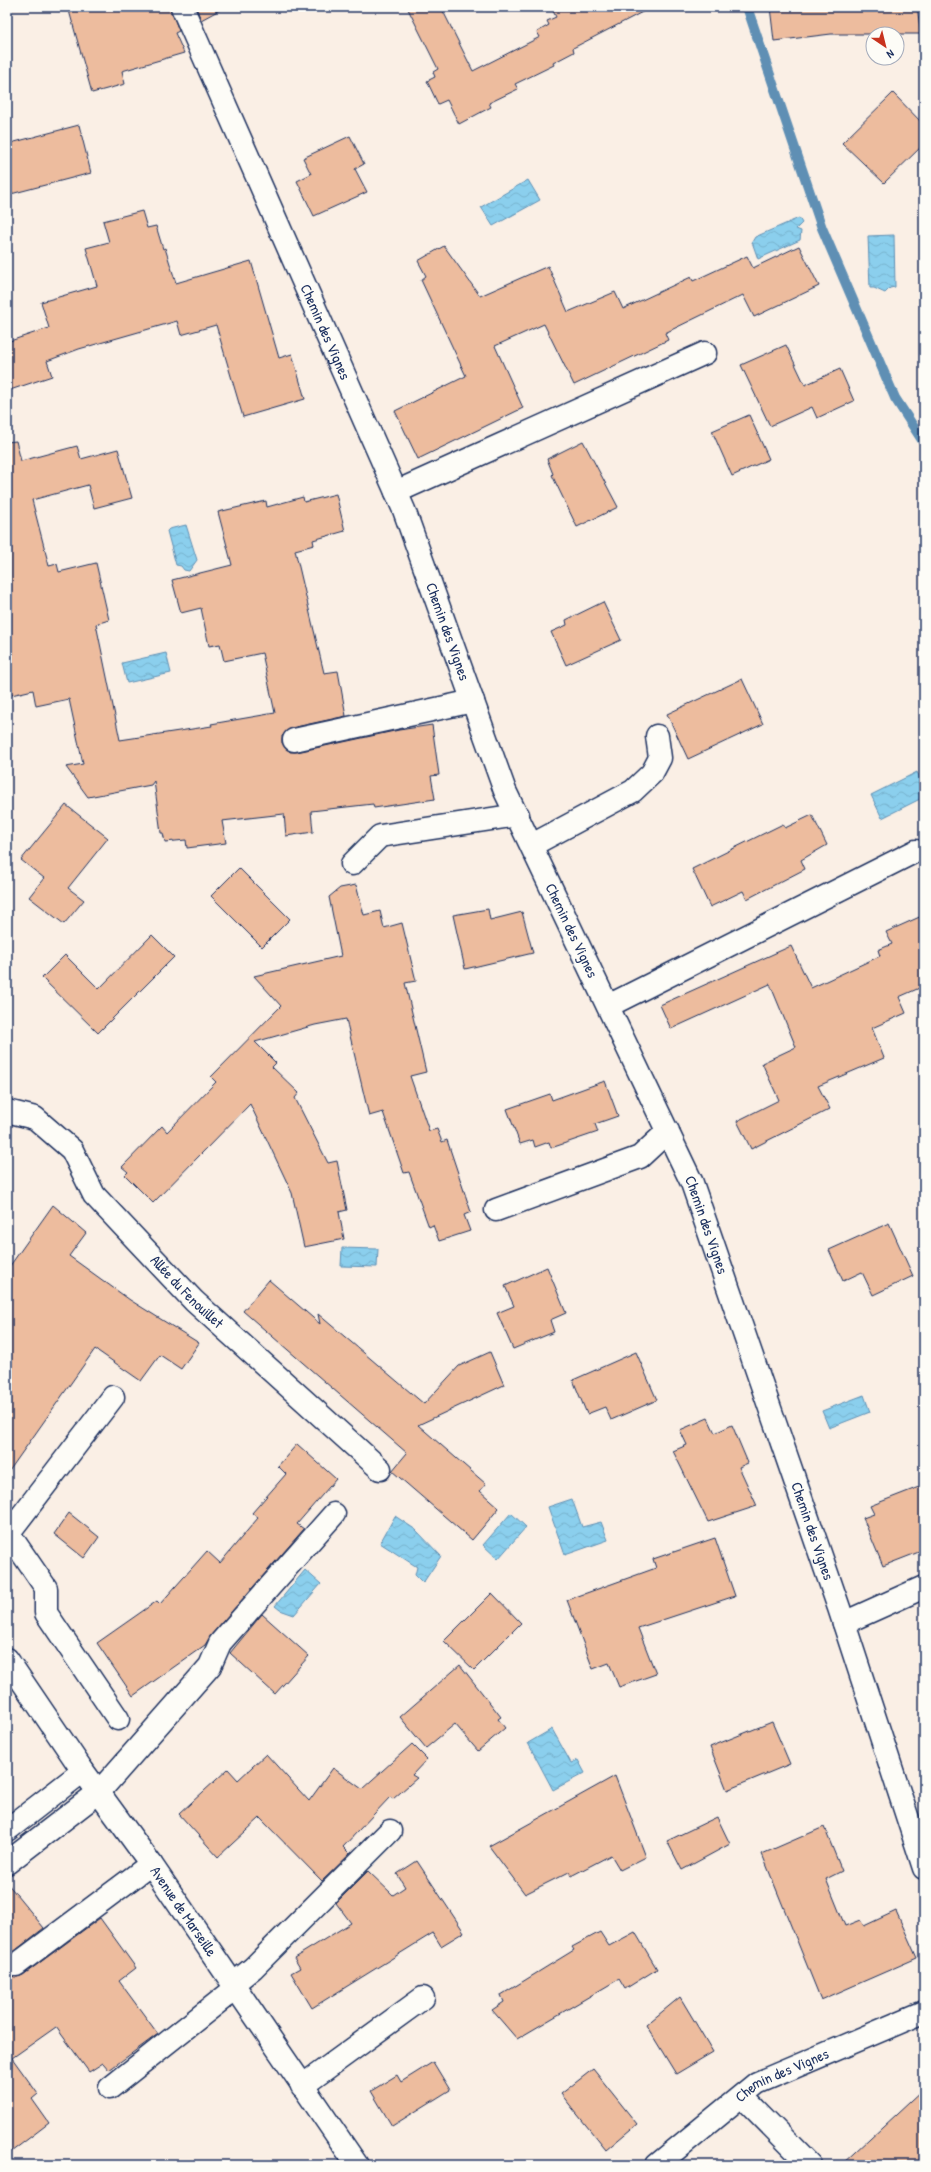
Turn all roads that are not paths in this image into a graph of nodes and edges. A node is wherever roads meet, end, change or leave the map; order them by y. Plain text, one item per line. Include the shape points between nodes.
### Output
1 (182, 7) edge
2 (705, 353) dead end
3 (396, 492) junction
4 (473, 701) junction
5 (658, 736) dead end
6 (294, 740) dead end
7 (518, 815) junction
8 (532, 845) junction
9 (916, 851) dead end
10 (352, 864) dead end
11 (608, 1006) junction
12 (7, 1111) edge
13 (668, 1131) junction
14 (496, 1210) dead end
15 (113, 1397) dead end
16 (380, 1468) dead end
17 (334, 1514) dead end
18 (8, 1534) edge
19 (924, 1587) edge
20 (844, 1623) junction
21 (7, 1659) edge
22 (118, 1719) dead end
23 (83, 1771) junction
24 (99, 1792) junction
25 (7, 1830) edge
26 (390, 1831) dead end
27 (7, 1863) edge
28 (151, 1864) junction
29 (924, 1868) edge
30 (16, 1965) dead end
31 (235, 1986) junction
32 (423, 1998) dead end
33 (924, 2012) edge
34 (302, 2086) junction
35 (110, 2088) dead end
36 (742, 2096) junction
37 (357, 2165) edge
38 (657, 2165) edge
39 (810, 2165) edge

1 - 3 street, Chemin des Vignes
2 - 3 street
3 - 4 street, Chemin des Vignes
4 - 6 street
4 - 7 street, Chemin des Vignes via 505,791
5 - 8 street via 660,758 652,773 633,791
7 - 8 street, Chemin des Vignes
7 - 10 street via 380,836
8 - 11 street, Chemin des Vignes
9 - 11 street
11 - 13 street, Chemin des Vignes
12 - 16 street, Allée du Fenouillet via 35,1118 72,1150 94,1195 194,1302
13 - 14 street via 640,1158
13 - 20 street, Chemin des Vignes via 692,1183
15 - 18 street
17 - 24 street via 220,1643 210,1666
18 - 22 street via 46,1588 46,1613
19 - 20 street
20 - 29 street, Chemin des Vignes
21 - 23 street, Avenue de Marseille
23 - 24 street, Avenue de Marseille
23 - 25 street
24 - 27 street
24 - 28 street, Avenue de Marseille
26 - 31 street
28 - 30 street
28 - 31 street, Avenue de Marseille
31 - 34 street, Avenue de Marseille
31 - 35 street
32 - 34 street
33 - 36 street, Chemin des Vignes via 757,2083
34 - 37 street, Avenue de Marseille
36 - 38 street, Chemin des Vignes
36 - 39 street

